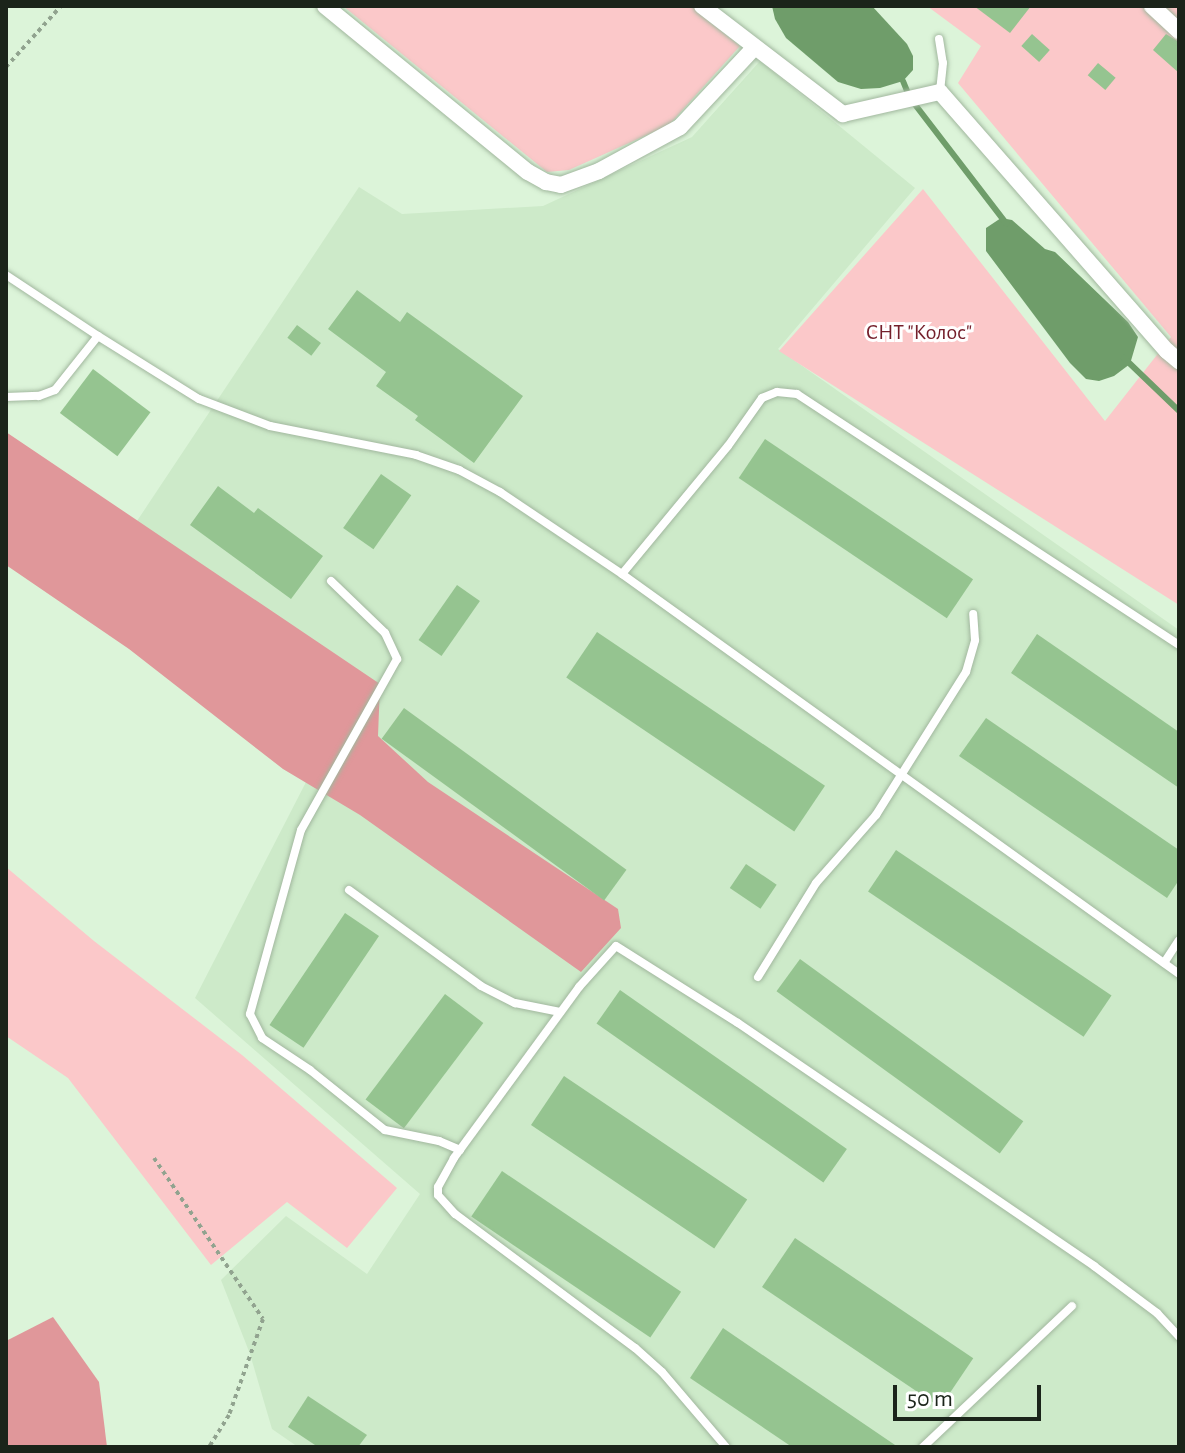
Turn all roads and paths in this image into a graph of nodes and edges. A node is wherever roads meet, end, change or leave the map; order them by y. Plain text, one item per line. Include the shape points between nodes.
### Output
1 (61, 6) edge
2 (325, 6) edge
3 (702, 6) edge
4 (1152, 6) edge
5 (1179, 31) edge
6 (939, 39) dead end
7 (754, 48) junction
8 (6, 67) edge
9 (940, 92) junction
10 (6, 275) edge
11 (98, 336) junction
12 (1179, 361) edge
13 (6, 397) edge
14 (622, 574) junction
15 (331, 581) dead end
16 (973, 614) dead end
17 (1179, 645) edge
18 (902, 773) junction
19 (349, 890) dead end
20 (1179, 940) edge
21 (1164, 963) junction
22 (1179, 974) edge
23 (758, 977) dead end
24 (560, 1012) junction
25 (460, 1150) junction
26 (154, 1158) dead end
27 (1072, 1306) dead end
28 (1179, 1337) edge
29 (209, 1447) edge
30 (726, 1447) edge
31 (923, 1447) edge

1 - 8 path
2 - 7 street via 528,172 561,185 599,171 680,127
3 - 7 street
4 - 5 street
6 - 9 lane
7 - 9 street via 843,114
9 - 12 street
10 - 11 lane
11 - 13 lane via 55,390
11 - 14 lane via 199,399 270,426 416,455 459,470
14 - 17 lane via 762,398 777,392 797,394
14 - 18 lane
15 - 25 lane via 385,633 397,659 301,830 250,1014 262,1038 385,1130
16 - 18 lane via 975,640 966,672
18 - 21 lane
18 - 23 lane via 876,815 816,883
19 - 24 lane via 481,986 515,1003
20 - 21 lane
21 - 22 lane
24 - 25 lane
24 - 28 lane via 616,946 1094,1266 1157,1313
25 - 30 lane via 438,1187 444,1205 635,1348
26 - 29 path via 263,1319 229,1415
27 - 31 lane

